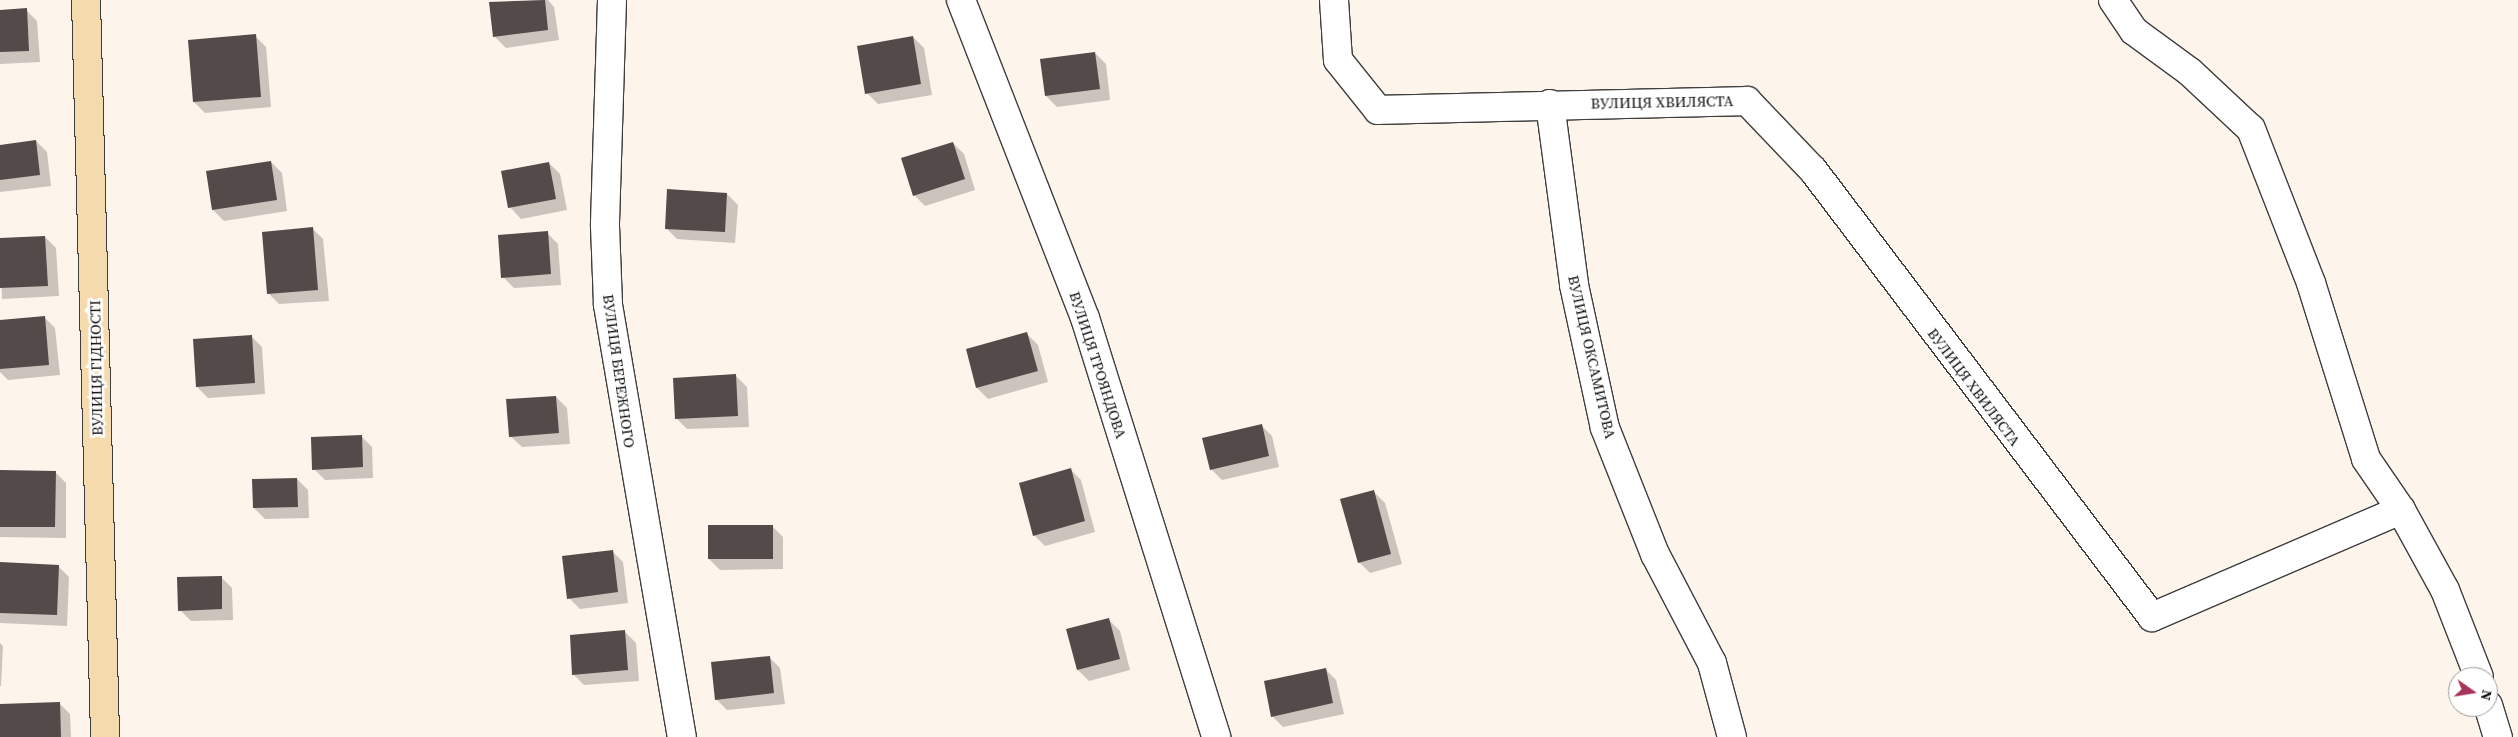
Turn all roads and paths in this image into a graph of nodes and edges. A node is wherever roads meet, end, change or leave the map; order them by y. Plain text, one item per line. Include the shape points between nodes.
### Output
1 (86, 0) edge
2 (612, 0) edge
3 (961, 0) edge
4 (1334, 0) edge
5 (2113, 0) edge
6 (1550, 104) junction
7 (2401, 510) junction
8 (2475, 667) edge
9 (2492, 717) edge
10 (105, 737) edge
11 (682, 737) edge
12 (1216, 737) edge
13 (1732, 737) edge
14 (2498, 737) edge

1 - 10 street, ВУЛИЦЯ ГІДНОСТІ
2 - 11 street, ВУЛИЦЯ БЕРЕЖНОГО via 605,226 608,305 623,413 653,552
3 - 12 street, ВУЛИЦЯ ТРОЯНДОВА via 1085,318
4 - 6 street via 1338,60 1378,110
5 - 7 street via 2134,31 2190,72 2251,129 2311,283 2366,459
6 - 7 street, ВУЛИЦЯ ХВИЛЯСТА via 1747,101 1813,170 2152,617
6 - 13 street, ВУЛИЦЯ ОКСАМИТОВА via 1574,285 1605,428 1655,554 1712,663
7 - 8 street via 2445,590
9 - 14 street

